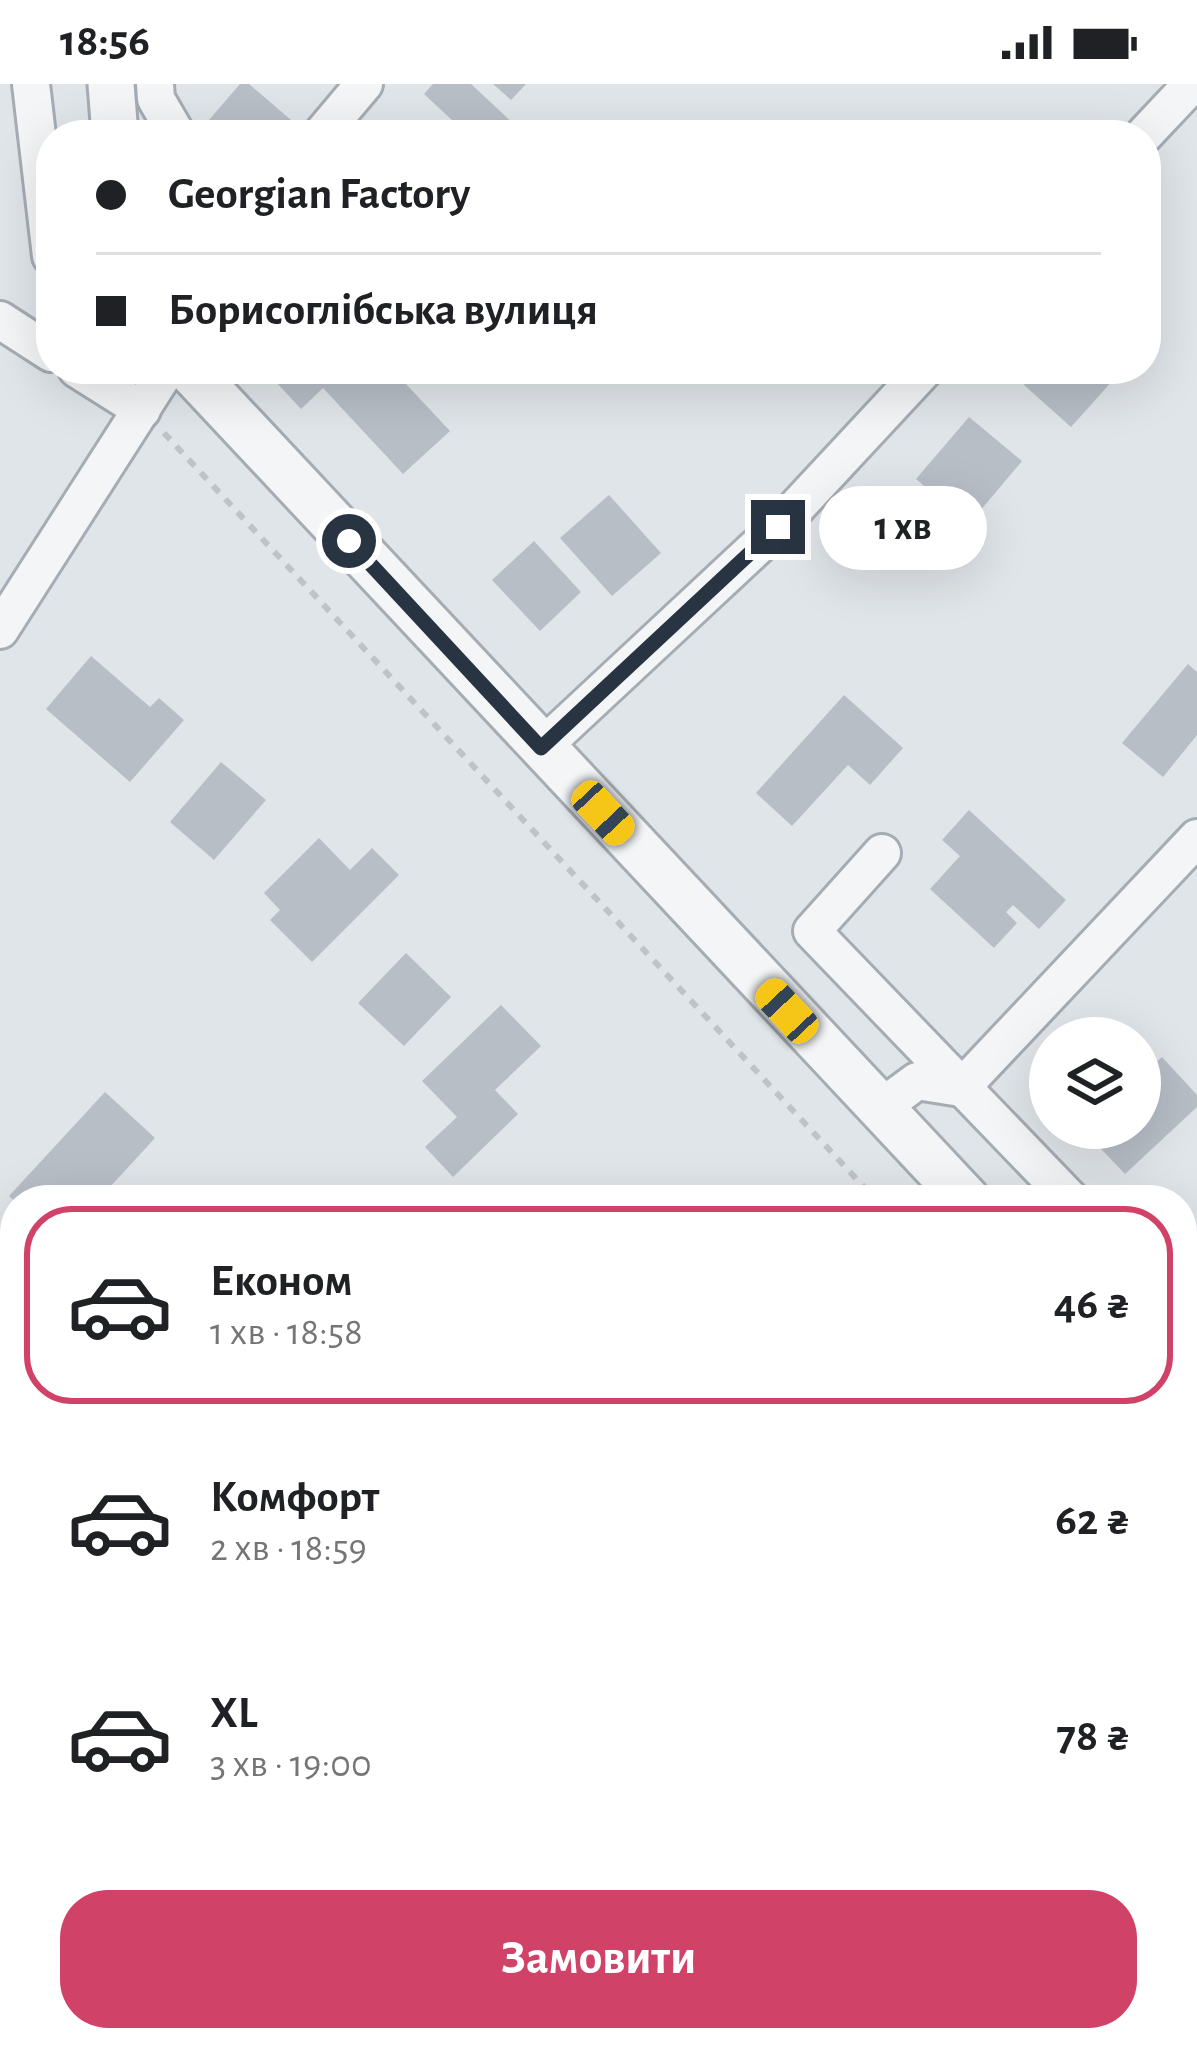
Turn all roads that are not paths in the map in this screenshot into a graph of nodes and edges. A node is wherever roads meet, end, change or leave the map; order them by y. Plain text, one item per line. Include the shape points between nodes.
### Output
1 (31, 84) edge
2 (111, 84) edge
3 (155, 84) edge
4 (364, 84) edge
5 (1192, 84) edge
6 (114, 120) edge
7 (168, 120) edge
8 (334, 120) edge
9 (1158, 120) edge
10 (36, 127) edge
11 (0, 320) edge
12 (36, 343) edge
13 (101, 384) edge
14 (115, 384) edge
15 (158, 384) edge
16 (203, 384) edge
17 (911, 384) edge
18 (142, 410) junction
19 (0, 630) edge
20 (541, 748) junction
21 (1197, 838) edge
22 (883, 853) dead end
23 (961, 1088) junction
24 (879, 1109) junction
25 (952, 1185) edge
26 (1056, 1185) edge

1 - 10 street
2 - 6 street
3 - 7 street
4 - 8 street
5 - 9 street
11 - 12 street
13 - 18 street
14 - 18 street
15 - 18 street
16 - 20 street
17 - 20 street via 778,527
18 - 19 street
20 - 24 street
21 - 23 street
22 - 23 street via 812,931
23 - 24 street via 917,1081
23 - 26 street
24 - 25 street

